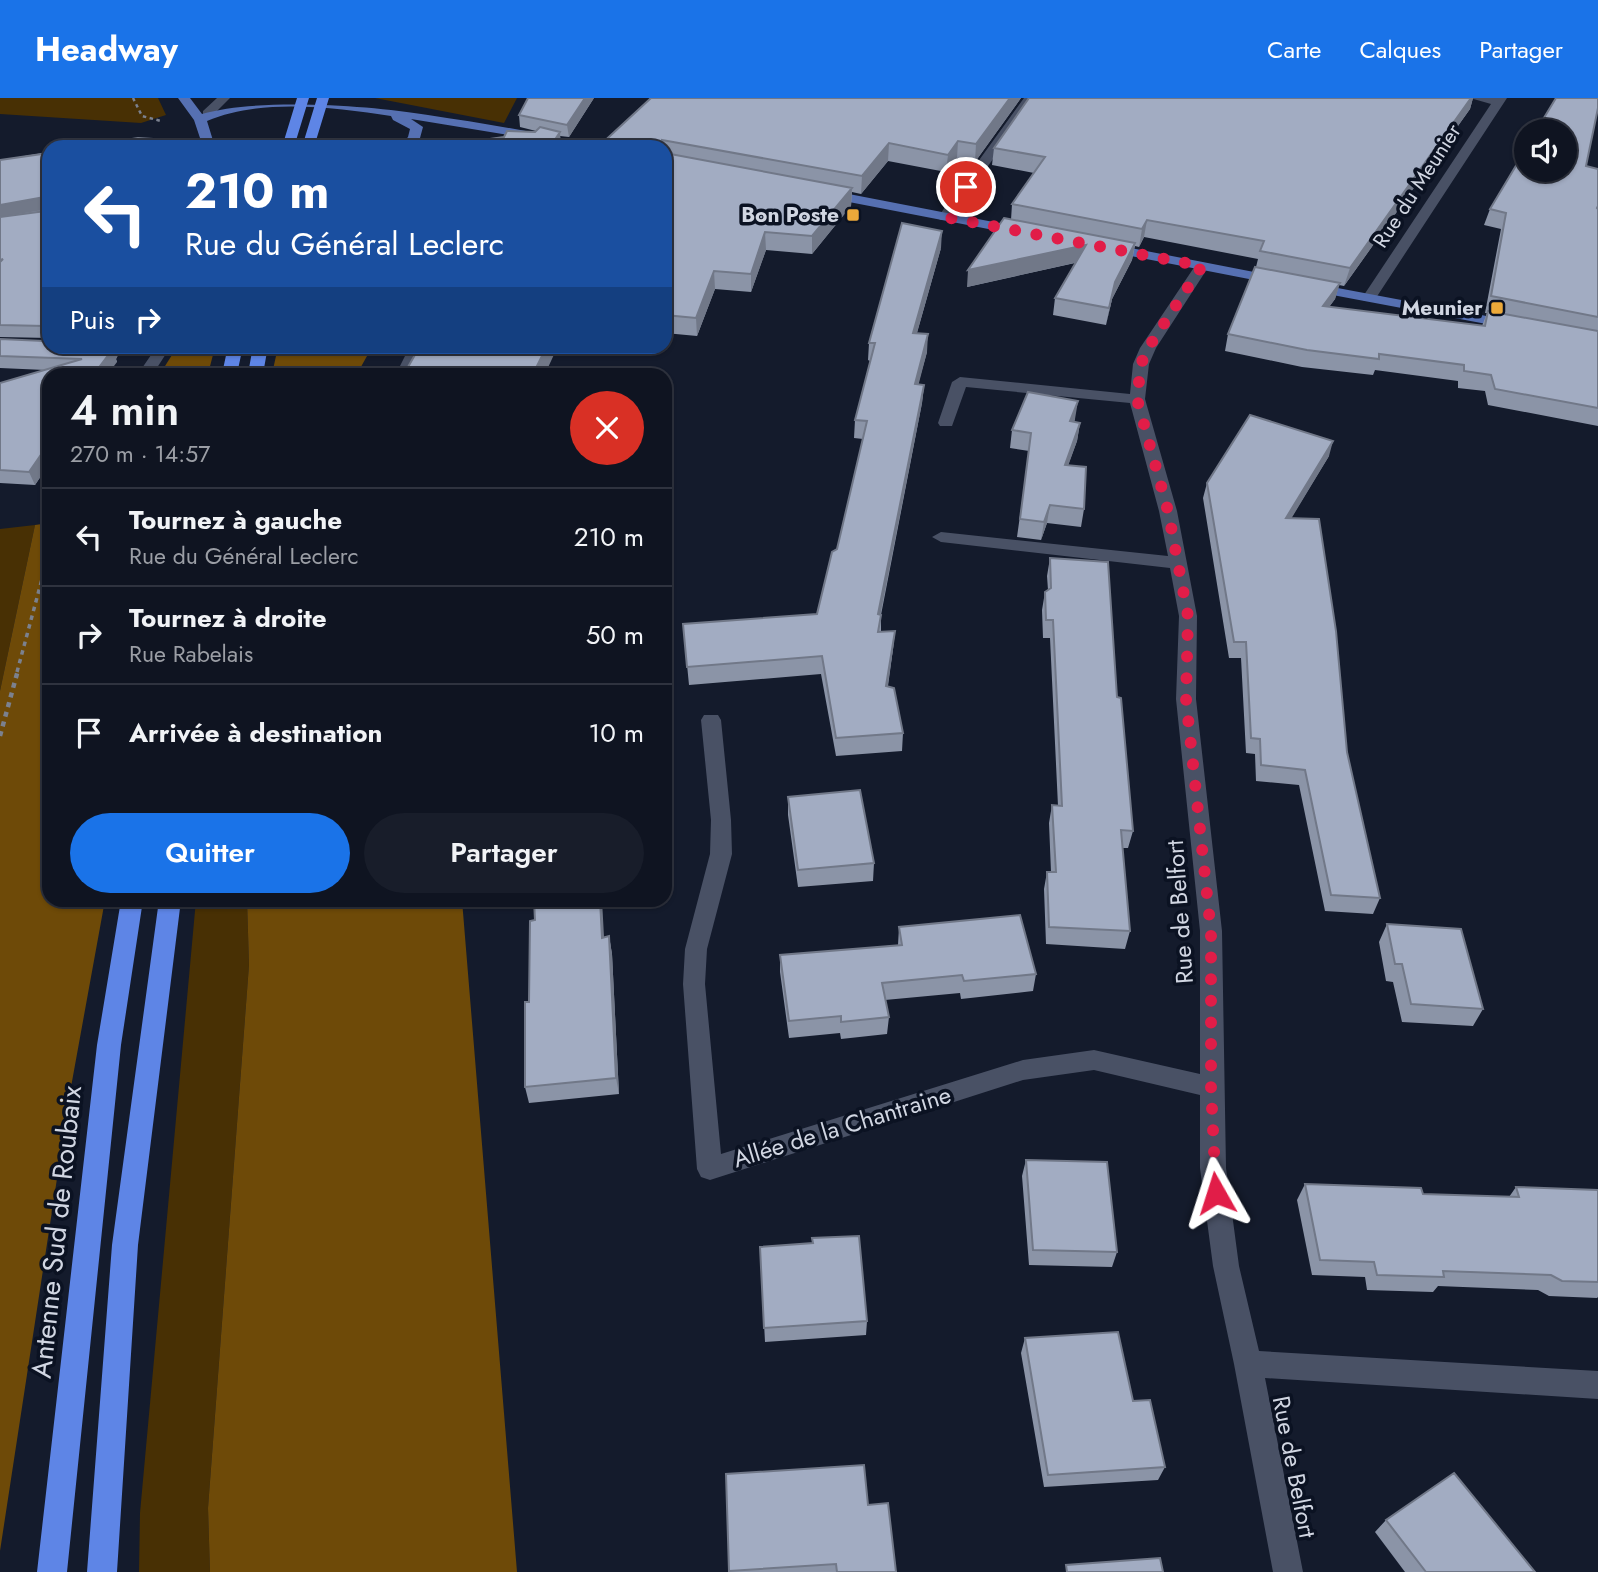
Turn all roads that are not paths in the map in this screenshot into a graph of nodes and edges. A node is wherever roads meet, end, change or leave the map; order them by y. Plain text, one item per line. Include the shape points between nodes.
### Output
1 (184, 98) edge
2 (224, 98) edge
3 (1030, 98) edge
4 (1476, 98) edge
5 (310, 99) edge
6 (274, 100) edge
7 (1500, 100) edge
8 (378, 111) junction
9 (204, 117) junction
10 (208, 140) edge
11 (291, 140) edge
12 (308, 140) edge
13 (412, 140) edge
14 (529, 140) edge
15 (815, 192) edge
16 (945, 217) junction
17 (1045, 236) edge
18 (1086, 244) edge
19 (1202, 266) junction
20 (1369, 298) junction
21 (1522, 327) edge
22 (1137, 399) junction
23 (946, 424) dead end
24 (941, 537) dead end
25 (1177, 563) junction
26 (710, 720) dead end
27 (131, 907) edge
28 (169, 907) edge
29 (1211, 1087) junction
30 (1248, 1364) junction
31 (1598, 1385) edge
32 (52, 1572) edge
33 (102, 1572) edge
34 (1288, 1572) edge

1 - 9 main road
2 - 9 street
3 - 16 street
4 - 7 street
5 - 6 main road
5 - 8 main road
5 - 11 highway
5 - 12 highway
6 - 9 main road via 233,106
7 - 20 street, Rue du Meunier
8 - 13 main road via 417,127
8 - 14 main road
9 - 10 main road
15 - 16 main road
16 - 17 main road
18 - 19 main road
19 - 20 main road
19 - 22 street, Rue de Belfort via 1148,348
20 - 21 main road
22 - 23 street via 960,382
22 - 25 street, Rue de Belfort via 1168,511
24 - 25 street
25 - 29 street, Rue de Belfort via 1188,616 1186,699 1211,932
26 - 29 street, Allée de la Chantraine via 721,854 696,949 694,984 710,1169 1023,1070 1059,1063 1094,1060
27 - 32 highway, Antenne Sud de Roubaix via 108,1045
28 - 33 highway via 125,1245
29 - 30 street, Rue de Belfort via 1213,1168
30 - 31 street
30 - 34 street, Rue de Belfort

